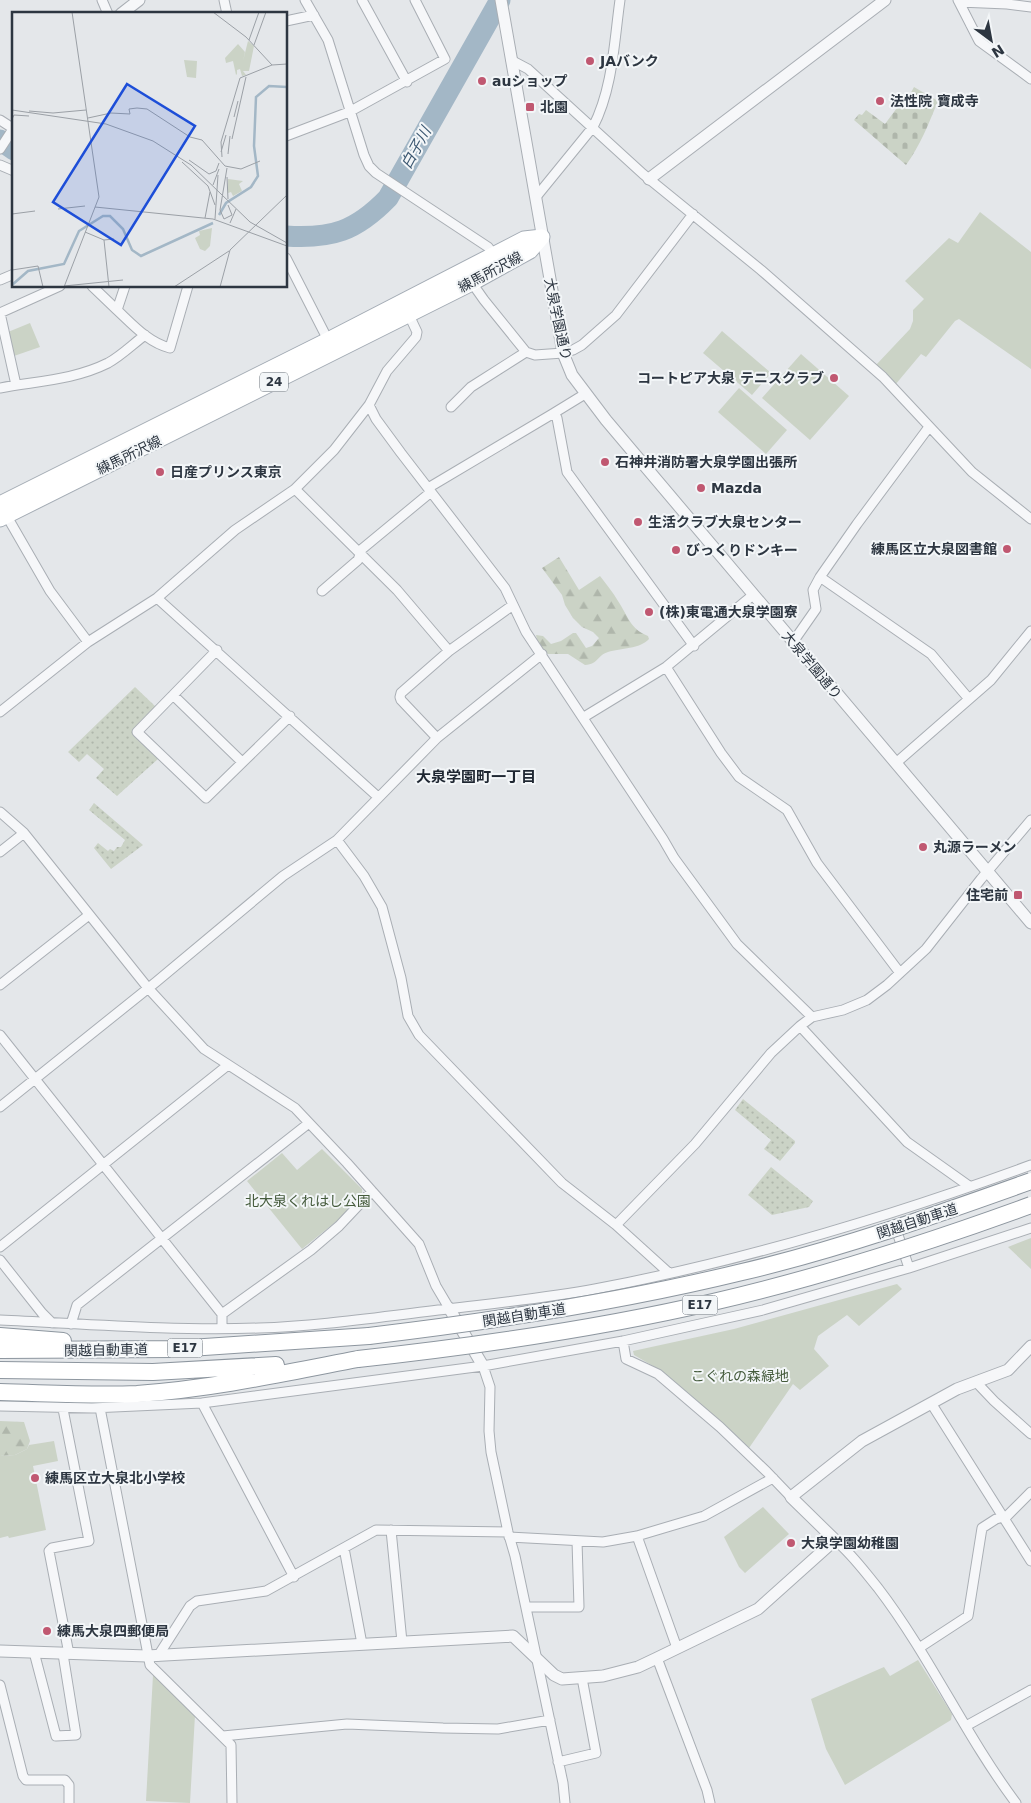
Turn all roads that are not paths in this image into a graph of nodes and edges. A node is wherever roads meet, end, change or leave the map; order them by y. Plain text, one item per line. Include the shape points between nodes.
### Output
1 (102, 0) edge
2 (139, 0) edge
3 (305, 0) edge
4 (362, 0) edge
5 (415, 0) edge
6 (501, 0) edge
7 (620, 0) edge
8 (885, 0) edge
9 (958, 1) edge
10 (1031, 7) edge
11 (107, 12) edge
12 (124, 12) edge
13 (314, 15) junction
14 (288, 21) edge
15 (511, 60) junction
16 (1031, 79) edge
17 (407, 82) junction
18 (350, 112) junction
19 (0, 120) edge
20 (593, 127) junction
21 (12, 131) edge
22 (288, 135) edge
23 (0, 150) edge
24 (0, 165) edge
25 (12, 171) edge
26 (649, 179) junction
27 (536, 198) junction
28 (693, 214) junction
29 (542, 237) junction
30 (494, 255) junction
31 (288, 262) edge
32 (12, 275) edge
33 (0, 280) edge
34 (472, 283) junction
35 (56, 288) edge
36 (94, 288) edge
37 (124, 288) edge
38 (187, 288) edge
39 (117, 310) junction
40 (409, 316) junction
41 (145, 336) junction
42 (328, 340) junction
43 (526, 352) junction
44 (563, 353) junction
45 (16, 385) junction
46 (0, 388) edge
47 (585, 394) junction
48 (369, 405) junction
49 (451, 407) dead end
50 (554, 413) junction
51 (929, 427) junction
52 (295, 490) junction
53 (429, 490) junction
54 (2, 513) edge
55 (1031, 519) edge
56 (360, 554) junction
57 (820, 577) junction
58 (322, 591) dead end
59 (753, 595) junction
60 (157, 598) junction
61 (513, 605) junction
62 (1031, 631) edge
63 (88, 642) junction
64 (793, 642) junction
65 (694, 646) junction
66 (217, 650) junction
67 (449, 651) junction
68 (542, 654) junction
69 (666, 667) junction
70 (173, 696) junction
71 (969, 699) junction
72 (0, 712) edge
73 (290, 716) junction
74 (584, 717) junction
75 (437, 738) junction
76 (242, 762) junction
77 (896, 763) junction
78 (378, 797) junction
79 (0, 812) edge
80 (1031, 820) edge
81 (24, 833) junction
82 (337, 840) junction
83 (0, 852) edge
84 (987, 872) junction
85 (89, 915) junction
86 (1031, 924) edge
87 (900, 973) junction
88 (0, 985) edge
89 (148, 988) junction
90 (812, 1017) junction
91 (800, 1026) junction
92 (0, 1035) edge
93 (228, 1065) junction
94 (35, 1079) junction
95 (0, 1108) edge
96 (309, 1123) junction
97 (103, 1165) junction
98 (1031, 1165) edge
99 (1031, 1181) edge
100 (969, 1186) junction
101 (372, 1191) junction
102 (1031, 1205) edge
103 (891, 1213) junction
104 (616, 1225) junction
105 (1031, 1228) edge
106 (162, 1240) junction
107 (0, 1247) edge
108 (0, 1260) edge
109 (909, 1268) junction
110 (669, 1273) junction
111 (449, 1308) junction
112 (222, 1314) junction
113 (0, 1320) edge
114 (52, 1322) junction
115 (71, 1324) junction
116 (222, 1328) junction
117 (0, 1336) edge
118 (623, 1341) junction
119 (264, 1344) junction
120 (1031, 1346) edge
121 (0, 1350) edge
122 (358, 1360) junction
123 (483, 1366) junction
124 (0, 1370) edge
125 (976, 1382) junction
126 (0, 1392) edge
127 (931, 1402) junction
128 (202, 1403) junction
129 (0, 1406) edge
130 (63, 1408) junction
131 (100, 1408) junction
132 (1031, 1434) edge
133 (770, 1475) junction
134 (1031, 1492) edge
135 (791, 1497) junction
136 (1002, 1517) junction
137 (391, 1530) junction
138 (509, 1534) junction
139 (637, 1536) junction
140 (576, 1540) junction
141 (835, 1540) junction
142 (344, 1548) junction
143 (1031, 1561) edge
144 (294, 1576) junction
145 (526, 1607) junction
146 (531, 1635) junction
147 (512, 1636) junction
148 (402, 1642) junction
149 (362, 1644) junction
150 (677, 1648) junction
151 (919, 1648) junction
152 (0, 1651) edge
153 (34, 1652) junction
154 (66, 1654) junction
155 (152, 1656) junction
156 (535, 1657) junction
157 (656, 1658) junction
158 (582, 1678) junction
159 (562, 1679) junction
160 (541, 1681) junction
161 (0, 1685) edge
162 (1031, 1690) edge
163 (550, 1720) junction
164 (966, 1726) junction
165 (223, 1736) junction
166 (558, 1762) junction
167 (709, 1800) edge
168 (68, 1803) edge
169 (232, 1803) edge
170 (565, 1803) edge
171 (699, 1803) edge
172 (1016, 1803) edge

1 - 11 street
2 - 12 street
3 - 13 street
4 - 17 street
5 - 17 street via 446,59
6 - 15 street, 大泉学園通り
7 - 20 street via 607,89
8 - 26 street
9 - 10 street
9 - 16 street via 979,41
13 - 14 street
13 - 18 street via 328,40
15 - 20 street via 528,69
15 - 27 street, 大泉学園通り
17 - 18 street
18 - 22 street
18 - 30 street via 364,155 376,173 488,247
19 - 21 street
20 - 26 street
20 - 27 street
21 - 23 street
24 - 25 street
26 - 28 street
27 - 29 street, 大泉学園通り
28 - 44 street via 616,315 578,348
28 - 51 street via 884,377
29 - 30 main road, 練馬所沢線 / 24 via 524,239
29 - 34 main road, 練馬所沢線 / 24 via 530,251
29 - 44 street, 大泉学園通り
30 - 42 main road, 練馬所沢線 / 24
31 - 42 street
32 - 33 street
34 - 40 main road, 練馬所沢線 / 24
34 - 43 street
35 - 45 street via 0,313
36 - 39 street
37 - 39 street
38 - 41 street via 170,348
39 - 41 street
40 - 48 street via 417,332 416,337 387,371
40 - 54 main road, 練馬所沢線 / 24
41 - 45 street via 109,362 77,376
42 - 54 main road, 練馬所沢線 / 24
43 - 44 street via 535,355
43 - 49 street via 471,387
44 - 47 street, 大泉学園通り
45 - 46 street
47 - 50 street
47 - 59 street, 大泉学園通り
48 - 52 street via 334,450
48 - 53 street
50 - 53 street
50 - 65 street via 567,472
51 - 55 street via 972,472
51 - 57 street
52 - 56 street
52 - 60 street via 235,530
53 - 56 street
53 - 61 street via 505,588
54 - 63 street via 50,591
56 - 58 street via 358,560
56 - 67 street via 397,590
57 - 64 street via 813,590 816,609
57 - 71 street via 931,654
59 - 64 street, 大泉学園通り
59 - 65 street
60 - 63 street
60 - 66 street
61 - 67 street
61 - 68 street via 526,632
62 - 71 street via 991,680
63 - 72 street
64 - 77 street, 大泉学園通り
65 - 69 street
66 - 70 street
66 - 73 street
67 - 75 street via 400,697
68 - 74 street
68 - 75 street
69 - 74 street
69 - 87 street via 739,777 787,810 817,863
70 - 76 street
70 - 76 street via 137,732 144,739 206,798
71 - 77 street
73 - 76 street
73 - 78 street
74 - 90 street via 674,858 737,944
75 - 78 street
77 - 84 street, 大泉学園通り
78 - 82 street
79 - 81 street
80 - 84 street
81 - 83 street
81 - 85 street
82 - 89 street via 283,876
82 - 104 street via 382,907 408,1016 419,1035 562,1183
84 - 86 street, 大泉学園通り
84 - 87 street via 926,949
85 - 88 street
85 - 89 street
87 - 90 street via 867,1000
89 - 93 street via 204,1049
89 - 94 street
90 - 91 street
91 - 100 street via 907,1142
91 - 104 street via 771,1053 695,1144
92 - 94 street
93 - 96 street via 295,1108
93 - 97 street
94 - 95 street
94 - 97 street
96 - 101 street
96 - 106 street
97 - 106 street
97 - 107 street
98 - 100 street
99 - 119 highway, 関越自動車道 / E17, bridge via 890,1230 744,1272 664,1290 489,1321 370,1336
100 - 103 street
101 - 111 street via 419,1244
101 - 112 street via 311,1250
102 - 122 highway, 関越自動車道 / E17, bridge via 923,1243 712,1302 510,1341
103 - 109 street
103 - 110 street via 780,1246
104 - 110 street
105 - 109 street
106 - 112 street
106 - 115 street via 78,1305
108 - 114 street
109 - 118 street via 763,1310
110 - 111 street via 584,1291
111 - 116 street via 317,1324
111 - 123 street
112 - 116 street
113 - 114 street
114 - 115 street
115 - 116 street
117 - 119 highway
118 - 123 street
118 - 133 street via 626,1359 658,1374
119 - 121 highway, 関越自動車道 / E17 via 155,1349
120 - 125 street via 1008,1370
122 - 124 highway, 関越自動車道 / E17 via 153,1372
122 - 126 highway via 233,1382 137,1394
123 - 128 street
123 - 138 street via 490,1387 491,1452
125 - 127 street
125 - 132 street
127 - 135 street via 862,1441
127 - 136 street
128 - 131 street
128 - 144 street
129 - 130 street
130 - 131 street
130 - 154 street via 89,1541 49,1551
131 - 155 street
133 - 135 street
133 - 139 street via 704,1516
134 - 136 street via 1007,1516
135 - 141 street
136 - 143 street
136 - 151 street via 982,1528 968,1616
137 - 138 street
137 - 142 street via 376,1530
137 - 148 street
138 - 140 street
138 - 145 street
139 - 140 street via 603,1542
139 - 150 street
140 - 145 street via 579,1607
141 - 150 street via 758,1609
141 - 151 street via 858,1563 900,1617
142 - 144 street
142 - 149 street
144 - 155 street via 266,1591 197,1601
145 - 146 street
146 - 147 street
146 - 156 street
147 - 148 street
147 - 156 street
148 - 149 street
149 - 155 street
150 - 157 street
151 - 164 street
152 - 153 street
153 - 154 street
153 - 154 street via 56,1736 76,1735
154 - 155 street
155 - 165 street via 150,1665
156 - 159 street
156 - 160 street
157 - 158 street via 603,1676
157 - 167 street
158 - 159 street
158 - 166 street via 596,1753
159 - 160 street
160 - 163 street
161 - 168 street via 22,1776 26,1780 65,1780 69,1785
162 - 164 street
163 - 165 street via 498,1728 347,1724
163 - 166 street
164 - 172 street
165 - 169 street via 231,1745
166 - 170 street
167 - 171 street

